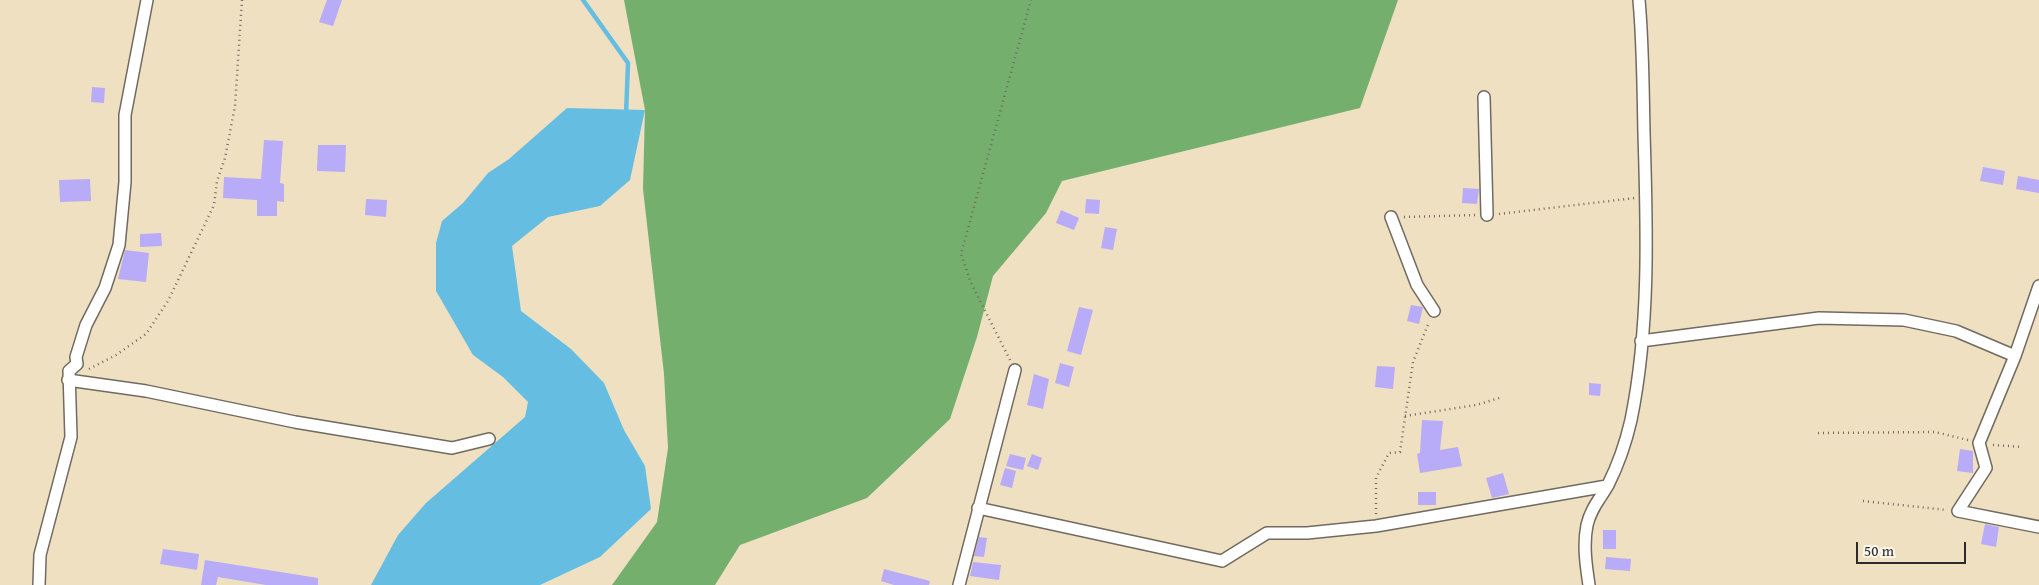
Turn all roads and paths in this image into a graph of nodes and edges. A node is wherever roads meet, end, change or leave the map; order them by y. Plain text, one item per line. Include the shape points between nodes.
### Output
1 (147, 0) edge
2 (242, 0) edge
3 (1031, 0) edge
4 (1639, 0) edge
5 (1484, 97) dead end
6 (1646, 196) junction
7 (1487, 215) junction
8 (1391, 217) joint
9 (2039, 286) edge
10 (1434, 311) joint
11 (1641, 341) junction
12 (2016, 356) junction
13 (1014, 370) joint
14 (71, 372) junction
15 (1503, 397) dead end
16 (1405, 416) junction
17 (1818, 433) dead end
18 (489, 439) dead end
19 (1979, 443) junction
20 (2023, 447) dead end
21 (1607, 486) junction
22 (1863, 501) dead end
23 (978, 508) junction
24 (1958, 511) junction
25 (1376, 526) junction
26 (2039, 527) edge
27 (39, 585) edge
28 (959, 585) edge
29 (1589, 585) edge

1 - 14 street via 125,115 125,182 119,245 105,288 86,325
2 - 14 path via 235,106 214,205 168,301 146,334 116,355
3 - 13 path via 961,254 971,282
4 - 6 street via 1644,46
5 - 7 street
6 - 7 path
6 - 11 street
7 - 8 path
8 - 10 street via 1417,286
9 - 12 street
10 - 16 path via 1413,362
11 - 12 street via 1820,318 1904,320 1956,331
11 - 21 street via 1631,421
12 - 19 street
13 - 23 street
14 - 18 street via 295,422 452,448
14 - 27 street via 71,437 40,555
15 - 16 path via 1476,405
16 - 25 path via 1400,452 1389,453 1376,478
17 - 19 path via 1935,432
19 - 20 path
19 - 24 street via 1986,468
21 - 25 street
21 - 29 street via 1595,502 1587,525 1585,555
22 - 24 path
23 - 25 street via 1222,561 1267,533 1307,533
23 - 28 street
24 - 26 street

